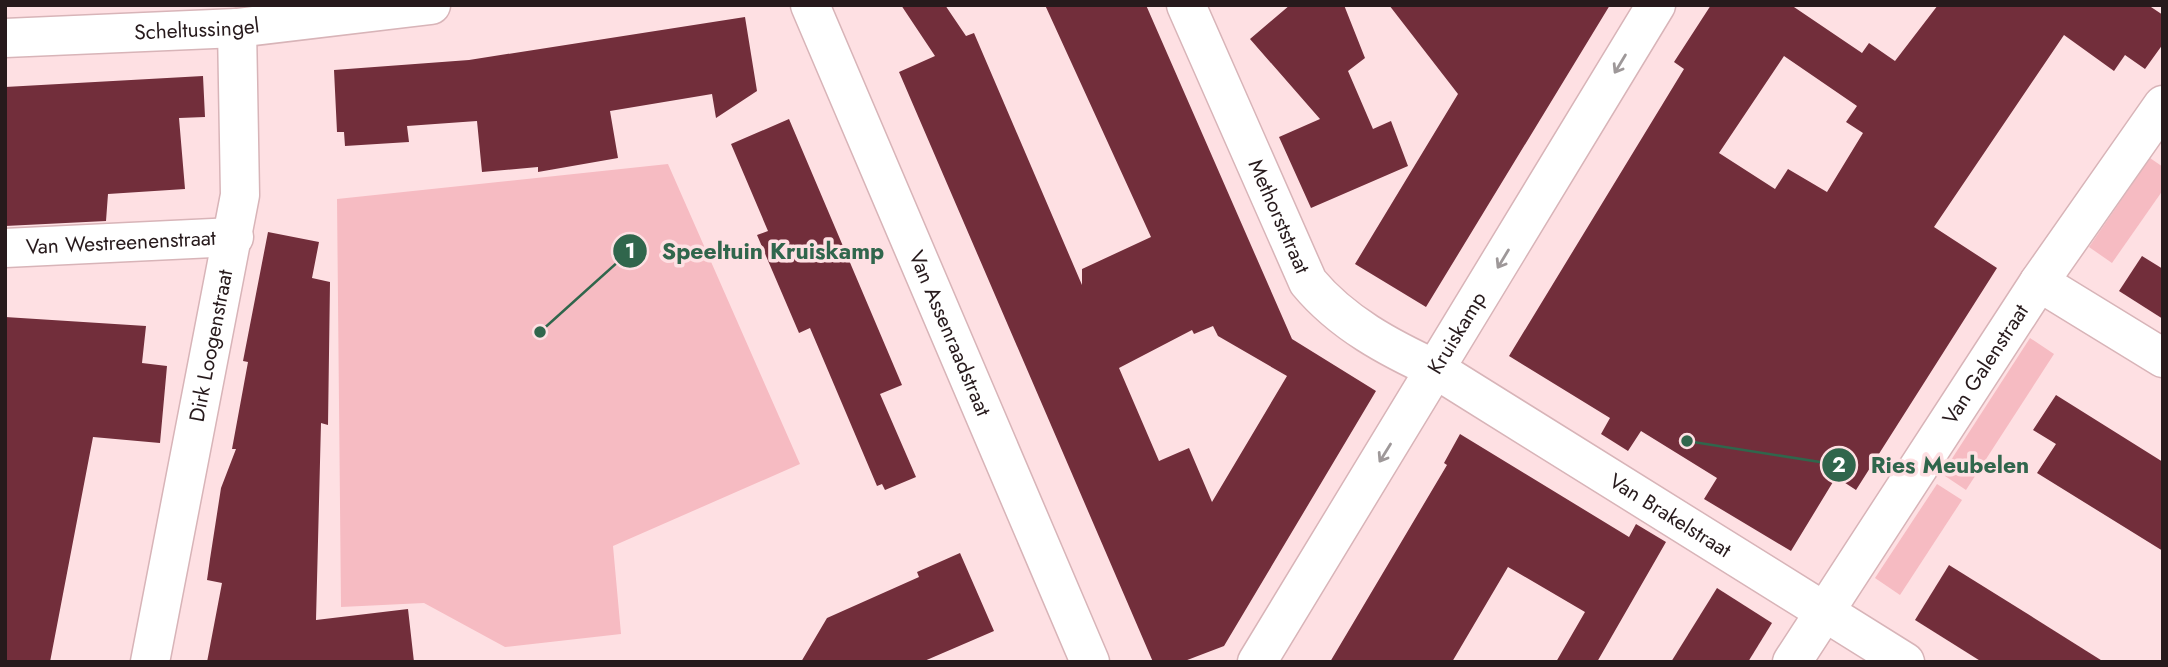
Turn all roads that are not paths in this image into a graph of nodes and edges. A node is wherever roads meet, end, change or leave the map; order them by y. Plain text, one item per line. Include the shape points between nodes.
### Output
1 (431, 5) edge
2 (810, 5) edge
3 (1186, 5) edge
4 (1656, 5) edge
5 (237, 28) junction
6 (5, 38) edge
7 (2163, 105) edge
8 (234, 237) junction
9 (5, 248) edge
10 (2039, 282) junction
11 (2163, 358) edge
12 (1437, 370) junction
13 (1824, 611) junction
14 (150, 662) edge
15 (1090, 662) edge
16 (1258, 662) edge
17 (1792, 662) edge
18 (1905, 662) edge

1 - 5 street, Scheltussingel
2 - 15 street, Van Assenraadstraat
3 - 12 street, Methorststraat via 1308,282 1326,304 1386,346
4 -> 12 street, Kruiskamp
5 - 6 street, Scheltussingel
5 - 8 street, Dirk Loogenstraat via 240,195
7 - 10 street, Van Galenstraat
8 - 9 street, Van Westreenenstraat
8 - 14 street, Dirk Loogenstraat
10 - 11 street
10 - 13 street, Van Galenstraat
12 - 13 street, Van Brakelstraat
12 -> 16 street, Kruiskamp
13 - 17 street, Van Galenstraat
13 - 18 street, Van Brakelstraat

